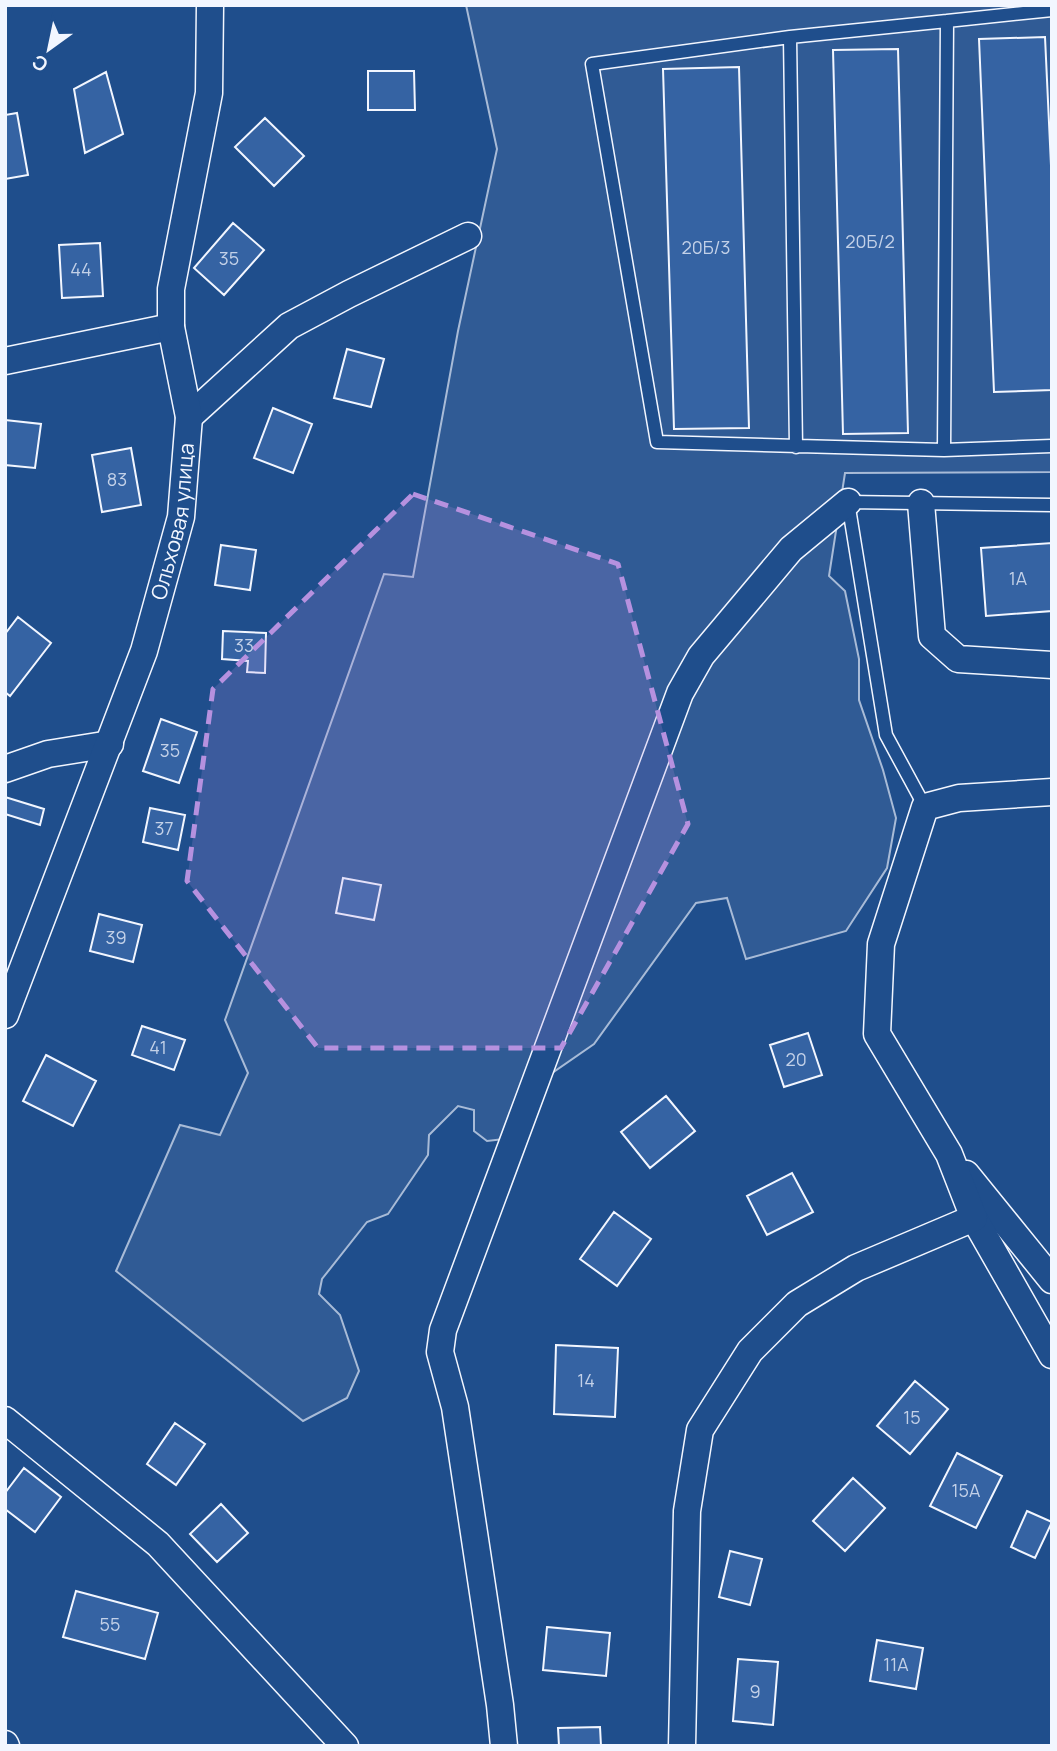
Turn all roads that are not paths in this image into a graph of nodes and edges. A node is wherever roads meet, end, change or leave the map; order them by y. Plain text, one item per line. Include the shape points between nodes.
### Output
1 (210, 5) edge
2 (1052, 10) edge
3 (947, 21) junction
4 (790, 37) junction
5 (468, 236) dead end
6 (171, 327) junction
7 (5, 361) edge
8 (188, 416) junction
9 (1052, 446) edge
10 (796, 447) junction
11 (944, 450) junction
12 (848, 502) junction
13 (921, 503) junction
14 (1052, 505) edge
15 (1052, 665) edge
16 (110, 744) junction
17 (5, 769) edge
18 (1052, 792) edge
19 (925, 807) junction
20 (5, 1015) edge
21 (949, 1154) junction
22 (974, 1218) junction
23 (1052, 1280) edge
24 (1052, 1355) edge
25 (5, 1420) edge
26 (345, 1746) edge
27 (505, 1746) edge
28 (682, 1746) edge

1 - 6 street, Ольховая улица via 209,93 171,289
2 - 3 lane
3 - 4 lane
3 - 11 lane
4 - 10 lane
4 - 10 lane via 592,64 657,442
5 - 8 street via 289,326
6 - 7 street
6 - 8 street, Ольховая улица
8 - 16 street, Ольховая улица via 181,517 144,652
9 - 11 lane
10 - 11 lane
12 - 13 lane
12 - 19 lane via 886,735
12 - 27 street via 791,549 701,656 680,692 443,1330 440,1352 455,1407
13 - 14 lane
13 - 15 street via 932,636 958,659
16 - 17 street via 48,754
16 - 20 street, Ольховая улица
18 - 19 street via 959,798
19 - 21 street via 881,943 877,1034
21 - 22 street
21 - 23 street
22 - 24 street
22 - 28 street via 856,1268 797,1304 750,1351 700,1430 687,1511
25 - 26 street via 158,1544

